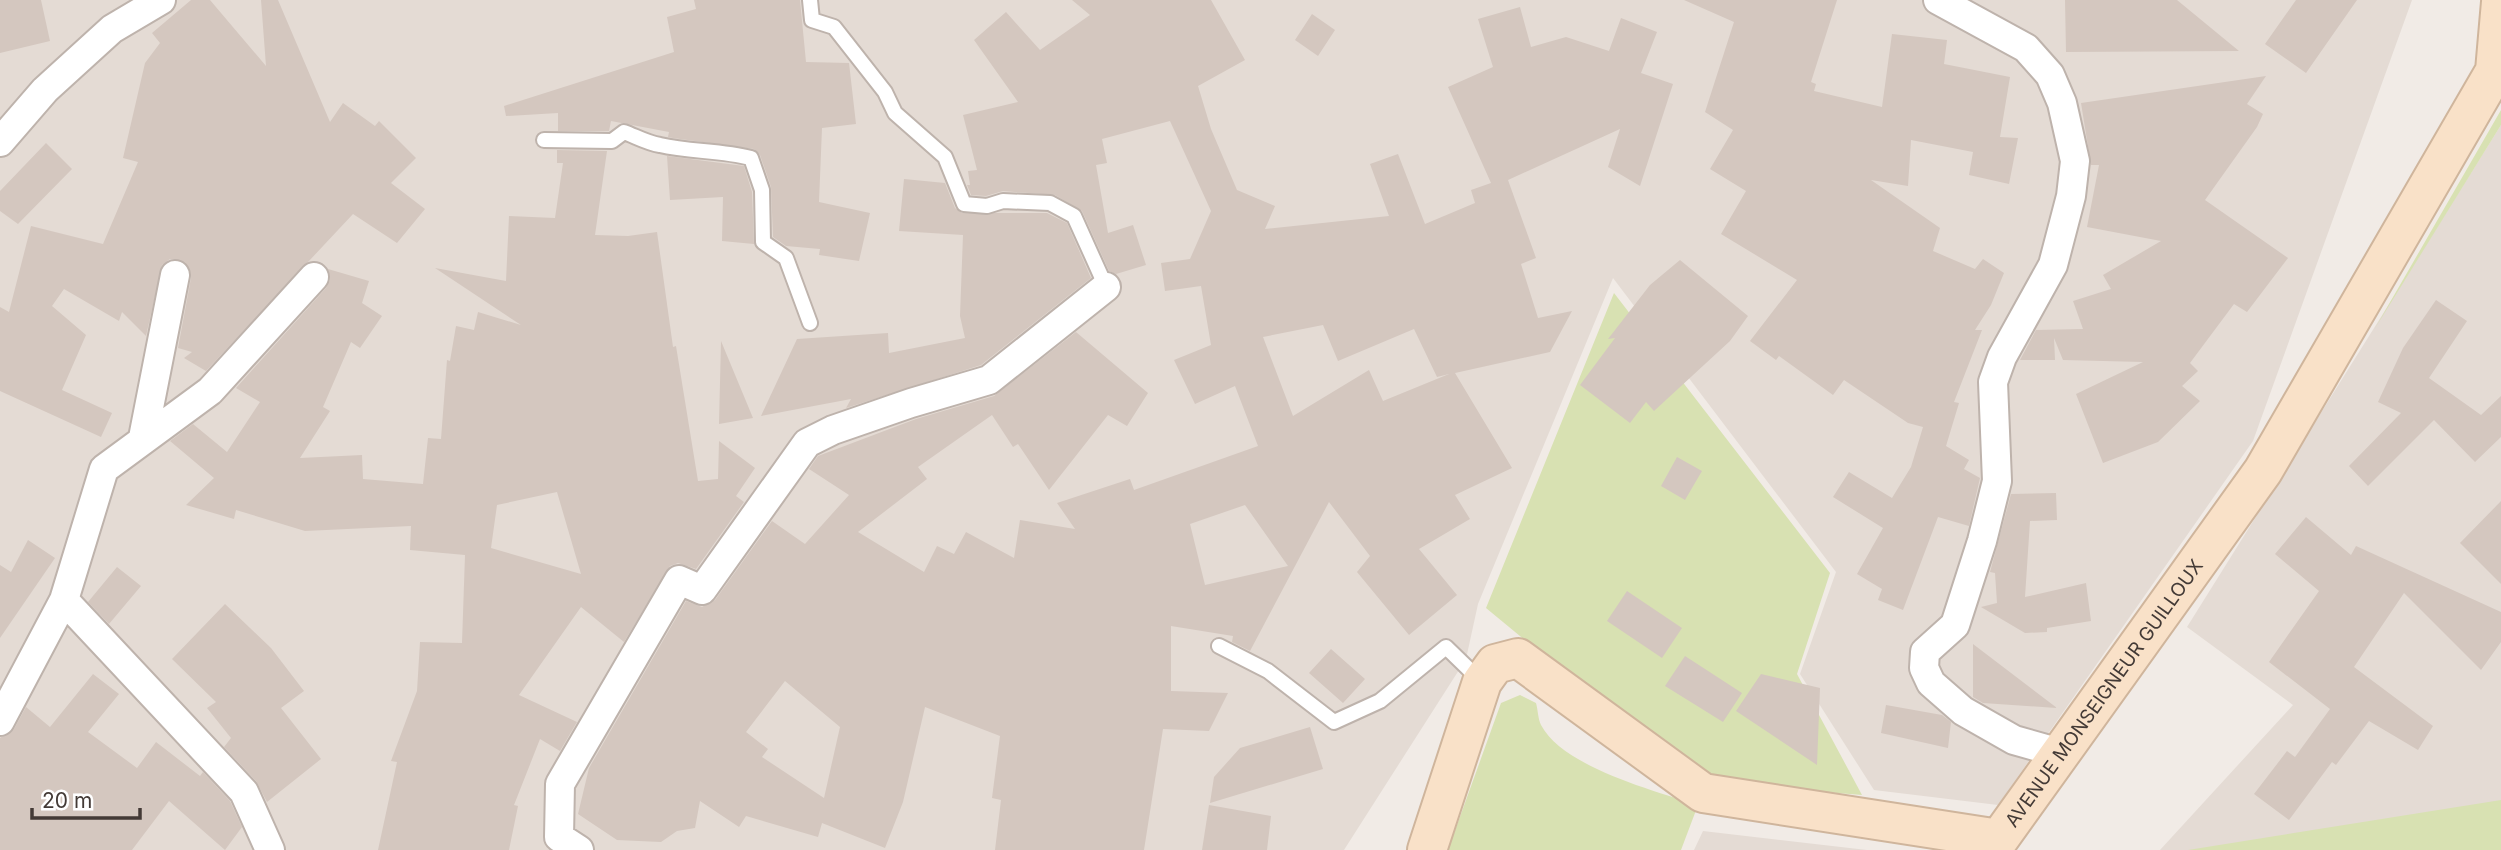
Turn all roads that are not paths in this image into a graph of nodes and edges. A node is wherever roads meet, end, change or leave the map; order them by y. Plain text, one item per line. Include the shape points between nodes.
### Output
1 (116, 0) edge
2 (161, 0) edge
3 (810, 0) edge
4 (1938, 0) edge
5 (2501, 2) edge
6 (112, 29) junction
7 (544, 140) dead end
8 (0, 142) edge
9 (175, 275) dead end
10 (314, 277) dead end
11 (1106, 288) joint
12 (810, 323) dead end
13 (144, 438) junction
14 (64, 600) junction
15 (1219, 646) dead end
16 (1482, 682) junction
17 (0, 720) edge
18 (2060, 753) junction
19 (2000, 844) edge
20 (270, 850) edge
21 (579, 850) edge
22 (1427, 850) edge

1 - 6 street
2 - 6 street
3 - 11 lane via 812,20 834,27 885,92 895,113 945,157 964,204 1049,203 1074,216
4 - 18 street via 2026,48 2050,75 2062,103 2075,161 2053,265 1993,382 1997,481 1982,541 1955,625 1925,652 1924,668 1931,683 1963,711 2014,740
5 - 18 street, AVENUE MONSEIGNEUR GUILLOUX via 2495,71 2263,471
6 - 8 street via 46,90
7 - 12 lane via 612,141 624,132 657,145 724,150 751,158 762,190 763,242 786,258
9 - 13 street
10 - 13 street via 211,391
11 - 21 street via 989,380 833,430 807,443 702,590 679,580 561,784 559,836
13 - 14 street via 104,469
14 - 17 street
14 - 20 street via 244,793
15 - 16 lane via 1268,671 1334,722 1380,701 1446,647
16 - 19 street, AVENUE MONSEIGNEUR GUILLOUX via 1495,664 1518,658 1703,793
16 - 22 street
18 - 19 street, AVENUE MONSEIGNEUR GUILLOUX

